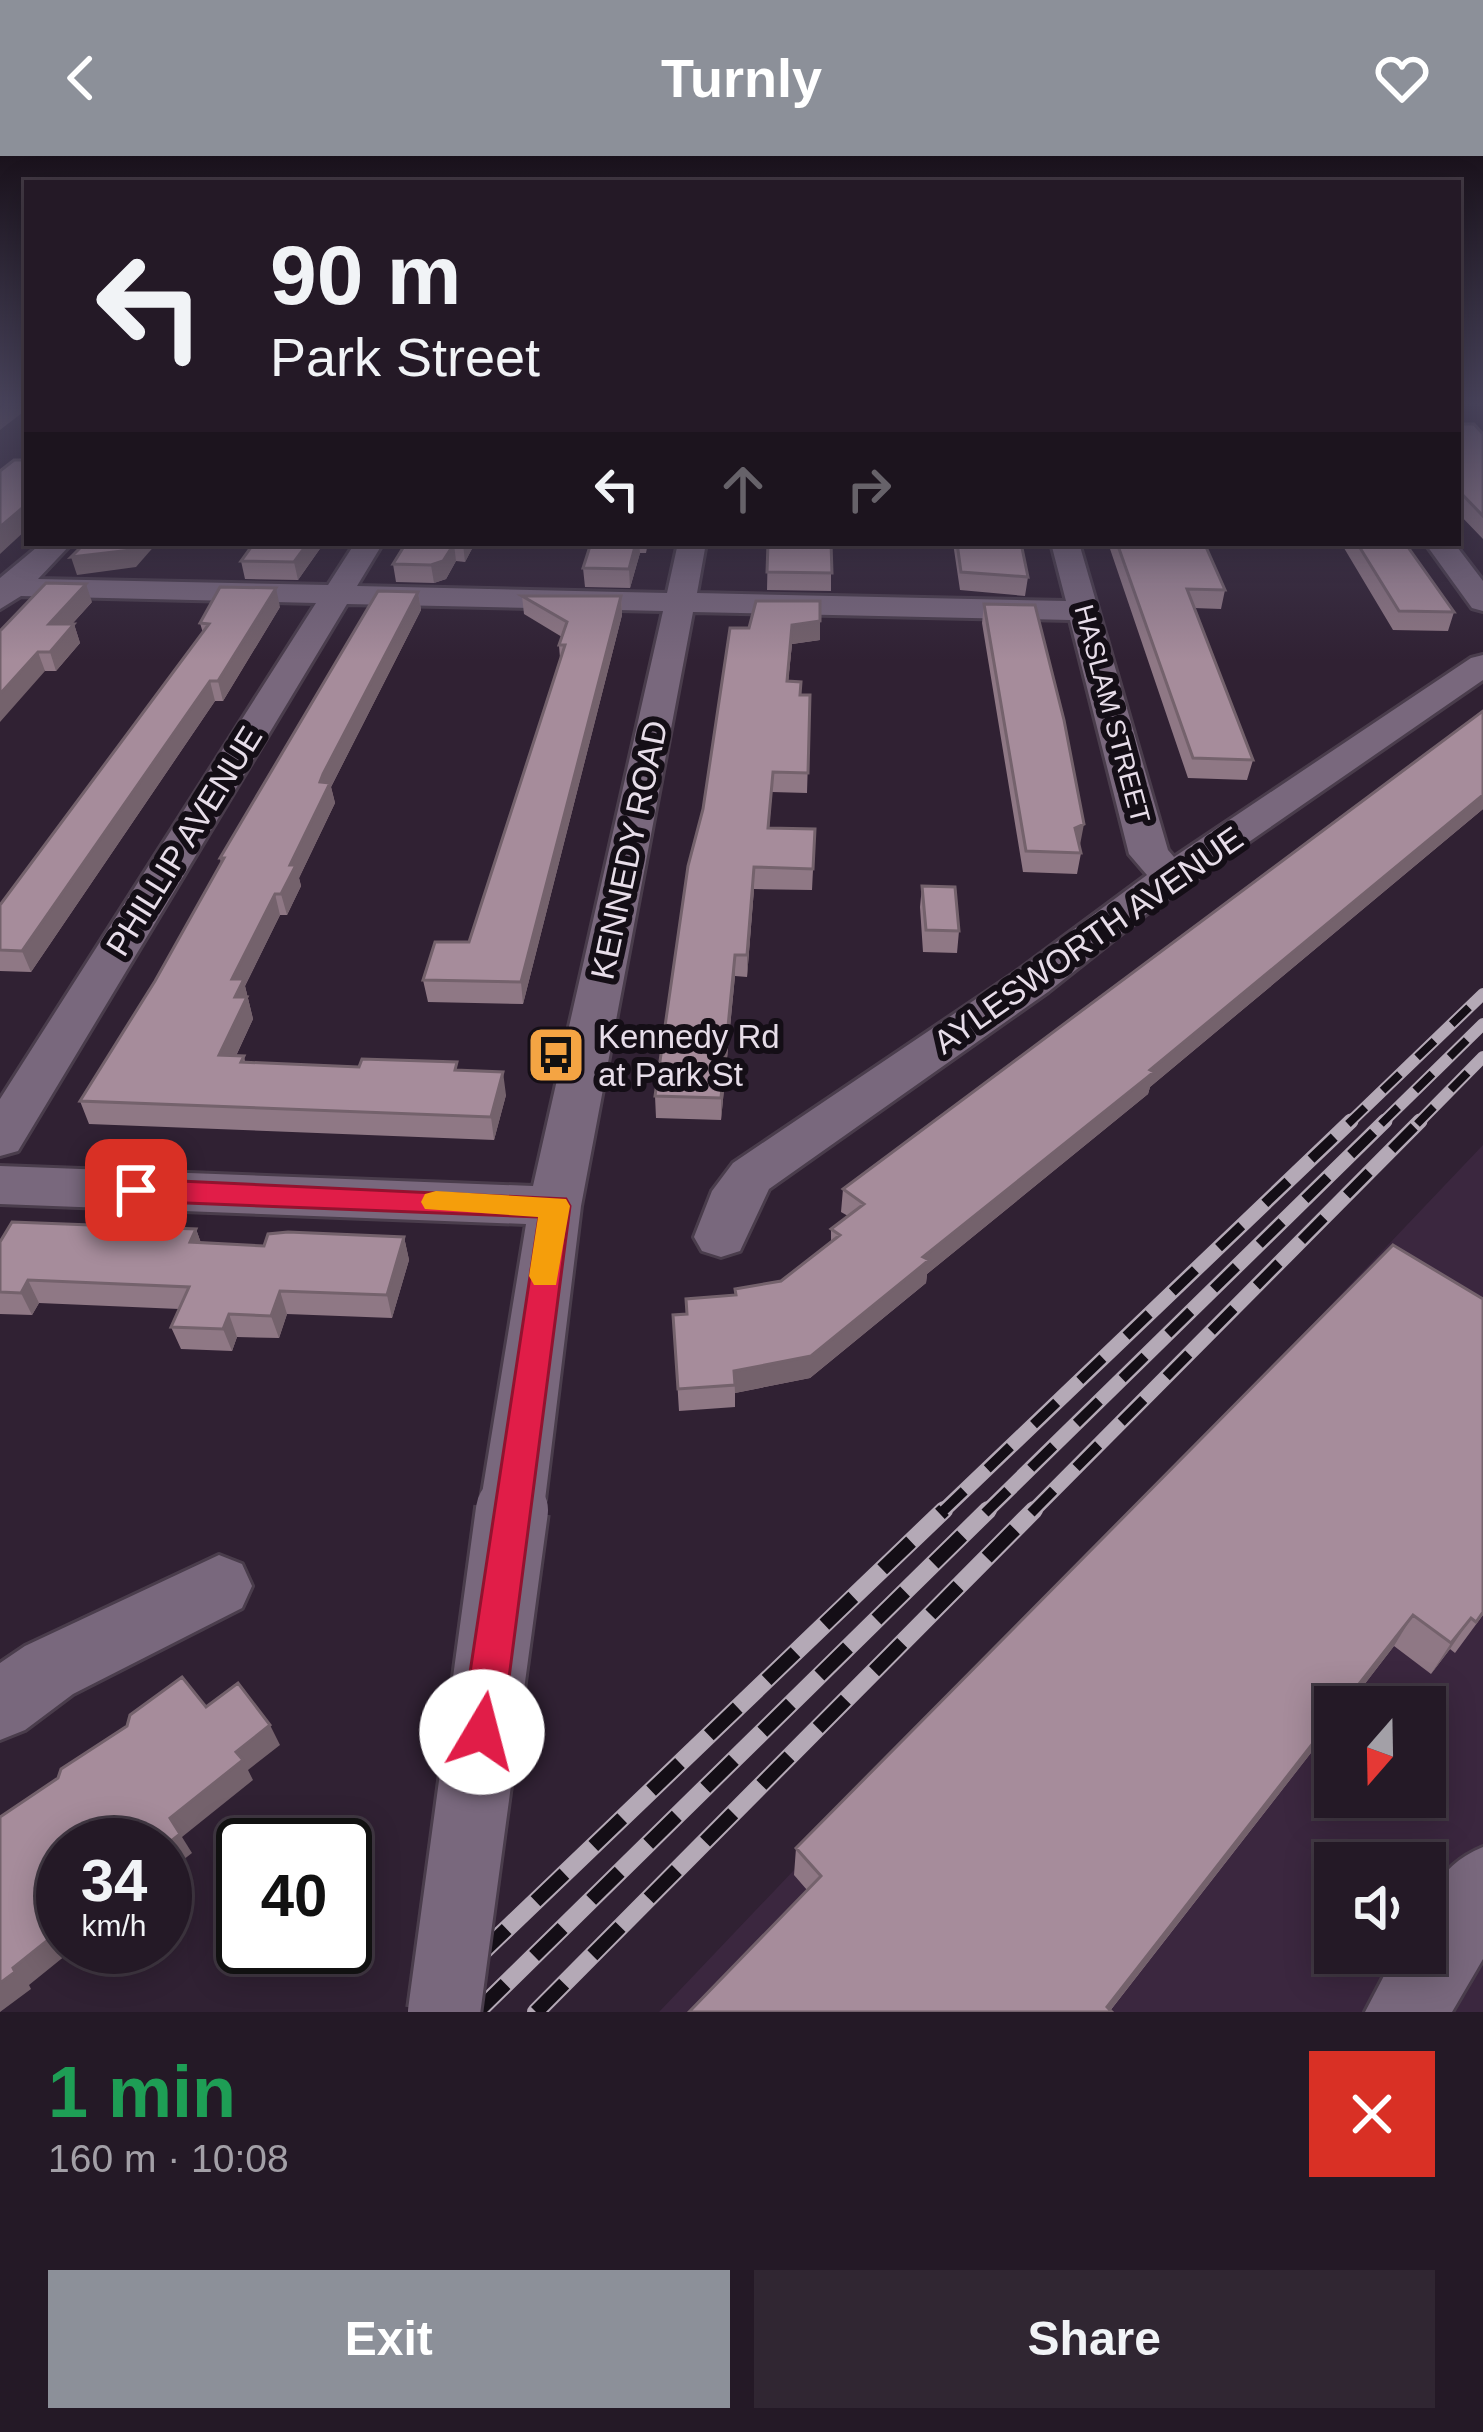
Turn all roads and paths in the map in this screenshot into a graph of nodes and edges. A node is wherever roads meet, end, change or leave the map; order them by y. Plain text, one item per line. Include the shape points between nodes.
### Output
1 (55, 546) edge
2 (367, 546) edge
3 (691, 546) edge
4 (1066, 546) edge
5 (1441, 546) edge
6 (4, 592) edge
7 (337, 594) junction
8 (1483, 602) edge
9 (680, 603) junction
10 (1084, 610) junction
11 (1483, 665) edge
12 (1172, 878) junction
13 (0, 1139) edge
14 (0, 1185) edge
15 (555, 1206) junction
16 (721, 1237) dead end
17 (219, 1586) dead end
18 (0, 1705) edge
19 (1483, 1886) edge
20 (444, 2012) edge
21 (1406, 2012) edge

1 - 6 street
2 - 7 street, PHILLIP AVENUE
3 - 9 street, KENNEDY ROAD
4 - 10 street, HASLAM STREET
5 - 8 street
6 - 7 street
7 - 9 street
7 - 13 street, PHILLIP AVENUE
9 - 10 street
9 - 15 street, KENNEDY ROAD
10 - 12 street, HASLAM STREET via 1149,854
11 - 12 street, AYLESWORTH AVENUE
12 - 16 street, AYLESWORTH AVENUE via 752,1176
14 - 15 street
15 - 20 street, KENNEDY ROAD, bridge
17 - 18 street via 49,1670
19 - 21 street

